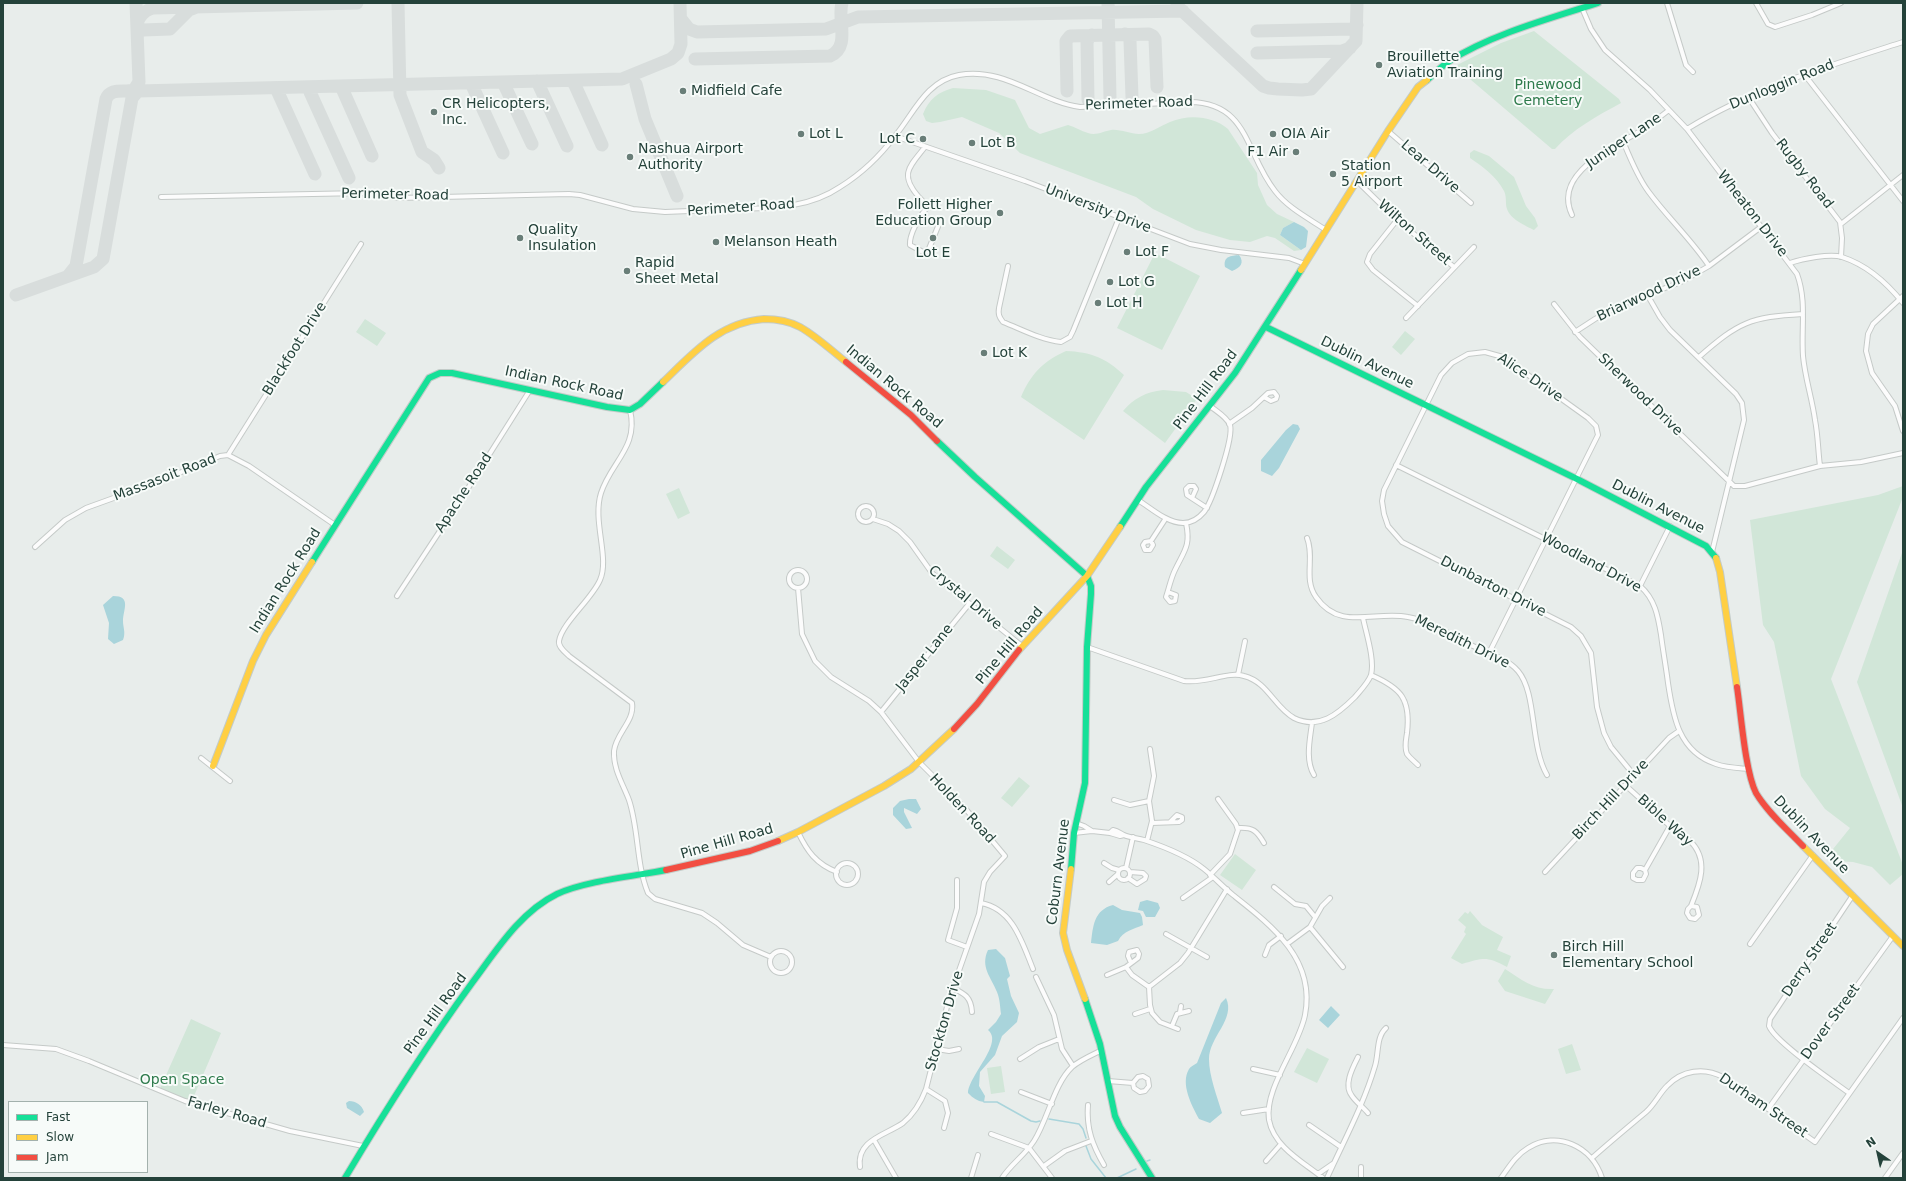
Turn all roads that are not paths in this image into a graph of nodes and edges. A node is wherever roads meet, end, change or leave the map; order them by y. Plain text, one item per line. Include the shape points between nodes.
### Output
1 (1598, 3) edge
2 (1667, 3) edge
3 (1756, 3) edge
4 (1828, 3) edge
5 (1841, 3) edge
6 (1582, 8) junction
7 (1830, 8) junction
8 (1903, 42) edge
9 (1693, 72) dead end
10 (1804, 74) junction
11 (1749, 98) junction
12 (1669, 110) junction
13 (1687, 129) junction
14 (1388, 131) junction
15 (895, 136) junction
16 (1623, 141) junction
17 (925, 147) junction
18 (1903, 174) edge
19 (1357, 181) junction
20 (1891, 184) junction
21 (160, 197) dead end
22 (1903, 201) edge
23 (1471, 203) dead end
24 (1572, 215) dead end
25 (1118, 218) junction
26 (1397, 220) junction
27 (939, 224) dead end
28 (1841, 224) junction
29 (1761, 227) junction
30 (1326, 230) junction
31 (361, 244) dead end
32 (1474, 248) dead end
33 (1841, 257) junction
34 (1790, 263) junction
35 (1305, 264) junction
36 (1008, 266) dead end
37 (1709, 266) junction
38 (1454, 268) junction
39 (1648, 296) junction
40 (1901, 298) edge
41 (1903, 303) edge
42 (1554, 304) dead end
43 (1418, 306) junction
44 (1803, 314) junction
45 (1406, 318) dead end
46 (1266, 327) junction
47 (1575, 332) junction
48 (1698, 357) junction
49 (530, 390) junction
50 (1264, 396) dead end
51 (1426, 405) junction
52 (1210, 406) junction
53 (630, 410) junction
54 (1229, 424) junction
55 (1903, 431) edge
56 (1903, 453) edge
57 (228, 455) junction
58 (1396, 465) junction
59 (1820, 466) junction
60 (1577, 478) junction
61 (1730, 483) junction
62 (1192, 498) dead end
63 (1138, 500) junction
64 (1207, 508) junction
65 (1166, 518) junction
66 (873, 519) junction
67 (1186, 523) junction
68 (335, 525) junction
69 (1670, 526) junction
70 (1307, 538) dead end
71 (1545, 539) junction
72 (1151, 541) dead end
73 (35, 547) dead end
74 (1712, 552) junction
75 (1088, 576) junction
76 (1640, 586) junction
77 (798, 588) junction
78 (1168, 592) dead end
79 (397, 596) dead end
80 (1516, 598) junction
81 (970, 604) junction
82 (1363, 618) junction
83 (1245, 641) dead end
84 (1022, 646) junction
85 (1087, 647) junction
86 (1489, 653) junction
87 (1238, 675) junction
88 (1371, 675) junction
89 (880, 712) junction
90 (1312, 723) junction
91 (1679, 731) junction
92 (1150, 749) dead end
93 (201, 758) dead end
94 (919, 762) junction
95 (1418, 765) dead end
96 (213, 766) junction
97 (1749, 769) junction
98 (1314, 774) dead end
99 (1547, 775) dead end
100 (1634, 775) junction
101 (230, 781) dead end
102 (1625, 785) junction
103 (1218, 799) dead end
104 (1114, 800) dead end
105 (1149, 801) junction
106 (1170, 822) dead end
107 (1152, 823) junction
108 (1076, 824) junction
109 (1670, 826) junction
110 (1238, 828) junction
111 (1092, 831) junction
112 (798, 832) junction
113 (1074, 833) junction
114 (1133, 837) junction
115 (1147, 841) junction
116 (1264, 843) dead end
117 (1005, 856) joint
118 (1813, 856) junction
119 (1104, 863) dead end
120 (1126, 868) junction
121 (1645, 870) dead end
122 (837, 872) junction
123 (1118, 872) junction
124 (1130, 872) junction
125 (1545, 872) dead end
126 (643, 875) junction
127 (1211, 876) junction
128 (1128, 878) junction
129 (957, 880) dead end
130 (1109, 882) dead end
131 (1274, 887) dead end
132 (1226, 890) junction
133 (1853, 895) junction
134 (1183, 898) dead end
135 (1330, 898) dead end
136 (981, 903) junction
137 (1691, 906) dead end
138 (1315, 916) junction
139 (1310, 926) junction
140 (1166, 934) dead end
141 (1281, 936) junction
142 (1893, 936) junction
143 (1287, 944) junction
144 (1750, 944) dead end
145 (1903, 946) edge
146 (967, 947) junction
147 (1191, 949) junction
148 (1264, 954) dead end
149 (1207, 956) dead end
150 (771, 957) junction
151 (1130, 963) dead end
152 (1126, 967) junction
153 (1343, 967) dead end
154 (1033, 969) dead end
155 (1107, 975) dead end
156 (1036, 977) dead end
157 (1149, 987) junction
158 (953, 988) junction
159 (1181, 1006) dead end
160 (1150, 1009) junction
161 (1189, 1011) dead end
162 (972, 1012) dead end
163 (1180, 1012) junction
164 (1135, 1014) dead end
165 (1903, 1018) edge
166 (1172, 1026) junction
167 (1386, 1028) dead end
168 (1178, 1029) dead end
169 (1059, 1039) junction
170 (3, 1044) edge
171 (937, 1049) junction
172 (959, 1049) dead end
173 (1102, 1050) junction
174 (1358, 1057) dead end
175 (1020, 1059) dead end
176 (1804, 1060) junction
177 (1073, 1066) junction
178 (1253, 1069) dead end
179 (1280, 1076) junction
180 (1108, 1081) junction
181 (1133, 1082) junction
182 (926, 1089) junction
183 (1021, 1092) dead end
184 (1849, 1093) junction
185 (1052, 1104) junction
186 (1088, 1105) dead end
187 (1361, 1105) junction
188 (1768, 1108) junction
189 (1269, 1109) junction
190 (1243, 1113) dead end
191 (1368, 1113) dead end
192 (1309, 1125) dead end
193 (944, 1128) dead end
194 (991, 1134) dead end
195 (874, 1140) junction
196 (1091, 1141) junction
197 (1281, 1144) junction
198 (364, 1146) junction
199 (1341, 1147) junction
200 (1029, 1148) junction
201 (1903, 1153) edge
202 (978, 1155) dead end
203 (1592, 1158) junction
204 (1266, 1161) dead end
205 (1334, 1163) junction
206 (860, 1166) dead end
207 (1044, 1166) junction
208 (1104, 1166) dead end
209 (1361, 1167) dead end
210 (1320, 1176) edge
211 (345, 1178) edge
212 (896, 1178) edge
213 (971, 1178) edge
214 (1002, 1178) edge
215 (1052, 1178) edge
216 (1152, 1178) edge
217 (1327, 1178) edge
218 (1361, 1178) edge
219 (1501, 1178) edge
220 (1602, 1178) edge
221 (1885, 1178) edge

1 - 6 street, Pine Hill Road
2 - 9 street via 1686,65
3 - 7 street via 1768,24 1774,27
4 - 7 street
5 - 7 street
6 - 12 street, Wheaton Drive via 1591,29 1605,50
6 - 14 street, Pine Hill Road via 1509,33 1448,62 1418,87
8 - 10 street, Dunloggin Road
10 - 11 street, Dunloggin Road
10 - 20 street
11 - 13 street, Dunloggin Road via 1716,112
11 - 28 street, Rugby Road via 1772,133
12 - 13 street, Wheaton Drive
12 - 16 street, Juniper Lane
13 - 29 street, Wheaton Drive
14 - 19 street, Pine Hill Road
14 - 23 street, Lear Drive
15 - 17 street, University Drive
15 - 21 street, Perimeter Road via 870,164 839,188 806,202 780,208 645,211 569,194 398,198 363,193
15 - 30 street, Perimeter Road via 929,90 937,83 959,75 1005,79 1080,107 1201,102 1222,109 1231,116 1238,124 1274,190 1289,205
16 - 24 street, Juniper Lane via 1577,174 1567,201
16 - 37 street via 1647,191
17 - 25 street, University Drive via 1025,181
17 - 27 street via 907,172 908,182 925,204 926,210 909,240 910,245 923,252 928,251
18 - 20 street
19 - 26 street, Wilton Street
19 - 30 street, Pine Hill Road
20 - 22 street
20 - 28 street
25 - 35 street, University Drive via 1206,248 1289,258
25 - 36 street via 1070,336 1061,342 1052,341 1000,319 999,308
26 - 38 street, Wilton Street
26 - 43 street via 1370,254 1368,262 1373,270
28 - 33 street, Rugby Road
29 - 34 street, Wheaton Drive
29 - 37 street, Briarwood Drive
30 - 35 street, Pine Hill Road
31 - 57 street, Blackfoot Drive
32 - 38 street
33 - 34 street via 1802,259
33 - 40 street via 1875,274
34 - 44 street, Wheaton Drive via 1802,288
35 - 46 street, Pine Hill Road
37 - 39 street, Briarwood Drive via 1681,282
38 - 43 street
39 - 47 street, Briarwood Drive via 1618,306
39 - 48 street via 1670,330
40 - 41 street
40 - 55 street via 1873,324 1868,334 1866,352 1872,373 1895,406
42 - 47 street, Sherwood Drive
43 - 45 street
44 - 48 street via 1766,317 1745,323 1720,338
44 - 59 street, Wheaton Drive via 1803,356 1816,421
46 - 51 street, Dublin Avenue
46 - 52 street, Pine Hill Road
47 - 61 street, Sherwood Drive via 1726,476
48 - 61 street via 1742,403 1744,420
49 - 53 street, Indian Rock Road
49 - 68 street, Indian Rock Road via 452,373 440,373 430,378
49 - 79 street, Apache Road
50 - 54 street
51 - 58 street, Dunbarton Drive
51 - 60 street, Dublin Avenue
51 - 60 street, Alice Drive via 1441,375 1456,360 1468,354 1481,352 1503,358 1596,426 1597,438
52 - 54 street
52 - 63 street, Pine Hill Road
53 - 75 street, Indian Rock Road via 640,404 700,347 720,332 754,320 786,321 815,337 915,418 975,477
53 - 126 street via 630,440 605,484 599,500 602,574 559,641 569,656 632,703 633,710 617,740 614,757 629,801
54 - 64 street via 1228,444
56 - 59 street via 1861,462
57 - 68 street, Massasoit Road via 249,466
57 - 73 street, Massasoit Road via 86,508 65,520
58 - 71 street, Woodland Drive
58 - 80 street, Dunbarton Drive via 1384,490 1382,501 1388,526 1394,534 1402,542
59 - 61 street via 1745,486 1734,486
60 - 69 street, Dublin Avenue
60 - 71 street, Alice Drive
61 - 74 street via 1717,524
62 - 64 street
63 - 65 street
63 - 75 street, Pine Hill Road
64 - 67 street via 1198,518
65 - 67 street
65 - 72 street
66 - 66 street, Crystal Drive via 862,522 858,518 859,510 864,506 874,510
66 - 81 street, Crystal Drive via 899,531 932,573
67 - 78 street via 1187,545
68 - 96 street, Indian Rock Road via 261,645
69 - 74 street, Dublin Avenue via 1701,542
69 - 76 street
70 - 82 street, Meredith Drive via 1310,548 1309,581 1314,595 1330,611 1350,618
71 - 76 street, Woodland Drive
71 - 80 street, Alice Drive
74 - 97 street, Dublin Avenue via 1720,572
75 - 84 street, Pine Hill Road
75 - 85 street, Coburn Avenue via 1091,594
76 - 91 street, Woodland Drive via 1650,597 1658,616 1671,702
77 - 77 street via 791,584 789,579 791,574 798,570 806,574 807,580 804,586
77 - 89 street, Holden Road via 802,634 815,661 830,677 869,701
80 - 86 street, Alice Drive
80 - 100 street, Dunbarton Drive via 1571,627 1587,644 1604,733 1611,747
81 - 84 street, Crystal Drive
81 - 89 street, Jasper Lane
82 - 86 street, Meredith Drive via 1416,618
82 - 88 street
83 - 87 street
84 - 94 street, Pine Hill Road via 977,704
85 - 87 street via 1184,681 1199,682
85 - 108 street, Coburn Avenue via 1085,783
86 - 99 street, Meredith Drive via 1513,666 1523,678 1529,697 1540,760
87 - 90 street via 1251,678 1262,685 1288,714 1298,720
88 - 90 street via 1339,713
88 - 95 street via 1396,688 1406,700 1406,749
89 - 94 street, Holden Road
90 - 98 street via 1309,761
91 - 97 street, Woodland Drive via 1688,745 1708,761
91 - 100 street, Birch Hill Drive
92 - 105 street via 1154,776
93 - 96 street
94 - 112 street, Pine Hill Road via 884,786
94 - 117 street, Holden Road via 964,807
96 - 101 street
97 - 118 street, Dublin Avenue via 1761,800
100 - 102 street, Birch Hill Drive
102 - 109 street, Bible Way
102 - 125 street, Birch Hill Drive
103 - 110 street
104 - 105 street via 1130,805
105 - 107 street
106 - 107 street
107 - 115 street
108 - 111 street
108 - 113 street, Coburn Avenue
109 - 121 street
109 - 137 street, Bible Way via 1690,840 1701,860 1701,883
110 - 116 street via 1252,828
110 - 127 street via 1230,854
111 - 113 street
111 - 114 street
112 - 122 street via 813,858
112 - 126 street, Pine Hill Road via 750,851
113 - 173 street, Coburn Avenue via 1064,938
114 - 115 street
114 - 120 street
115 - 127 street via 1189,860
117 - 136 street, Stockton Drive via 984,882
118 - 133 street, Dublin Avenue
118 - 144 street
119 - 123 street
120 - 123 street
120 - 124 street
122 - 122 street via 840,865 847,863 854,865 858,875 855,881 845,884 839,881
123 - 128 street via 1122,880
123 - 130 street
124 - 128 street
124 - 128 street via 1143,873 1146,876 1145,880 1137,884
126 - 150 street via 652,898 702,913 743,945
126 - 198 street, Pine Hill Road via 596,882 569,890 547,900 524,918 420,1057
127 - 132 street
127 - 134 street
129 - 146 street via 957,908 948,940
131 - 138 street via 1295,904 1306,906
132 - 141 street
132 - 147 street
133 - 142 street, Dublin Avenue
133 - 176 street, Derry Street via 1770,1019 1769,1026 1773,1033
135 - 138 street
136 - 146 street, Stockton Drive
136 - 154 street via 994,907 1007,917 1020,937
138 - 139 street
139 - 143 street
139 - 153 street
140 - 147 street
141 - 143 street
141 - 148 street via 1269,945
142 - 145 street, Dublin Avenue
142 - 176 street, Dover Street
143 - 179 street via 1304,980 1306,1004 1302,1026
146 - 158 street, Stockton Drive
147 - 149 street
147 - 157 street via 1180,963
150 - 150 street via 780,951 787,952 793,961 791,968 785,973 774,971 770,964
151 - 152 street
152 - 155 street
152 - 157 street via 1132,976
156 - 169 street via 1054,1016
157 - 160 street
158 - 162 street via 968,997
158 - 171 street, Stockton Drive
159 - 163 street
160 - 164 street
160 - 166 street via 1160,1022
161 - 163 street
163 - 166 street
165 - 184 street, Durham Street
166 - 168 street
167 - 187 street via 1382,1031 1376,1063
169 - 175 street via 1039,1047
169 - 177 street
170 - 198 street, Farley Road via 56,1049 185,1101 290,1131
171 - 172 street
171 - 182 street, Stockton Drive
173 - 177 street
173 - 180 street, Coburn Avenue
174 - 187 street via 1349,1086 1350,1095
176 - 184 street
176 - 188 street, Dover Street
177 - 185 street via 1061,1082
178 - 179 street
179 - 189 street via 1270,1099
180 - 181 street
180 - 216 street, Coburn Avenue via 1117,1122
181 - 181 street via 1134,1088 1140,1092 1149,1086 1148,1079 1143,1076
182 - 193 street via 945,1101 948,1112
182 - 195 street, Stockton Drive via 918,1107 908,1118
183 - 185 street
184 - 188 street, Durham Street via 1815,1142
185 - 200 street
186 - 196 street
187 - 191 street
187 - 199 street
188 - 203 street, Durham Street via 1718,1074 1689,1072 1667,1085 1651,1107
189 - 190 street
189 - 197 street via 1270,1125
192 - 199 street
194 - 200 street
195 - 206 street, Stockton Drive via 863,1148
195 - 212 street
196 - 207 street via 1072,1147
196 - 208 street
197 - 204 street
197 - 210 street
198 - 211 street, Pine Hill Road
199 - 205 street
200 - 207 street
200 - 214 street
201 - 221 street
202 - 213 street
203 - 219 street via 1568,1142 1542,1142 1522,1153
203 - 220 street
205 - 210 street
205 - 217 street
207 - 215 street
209 - 218 street

